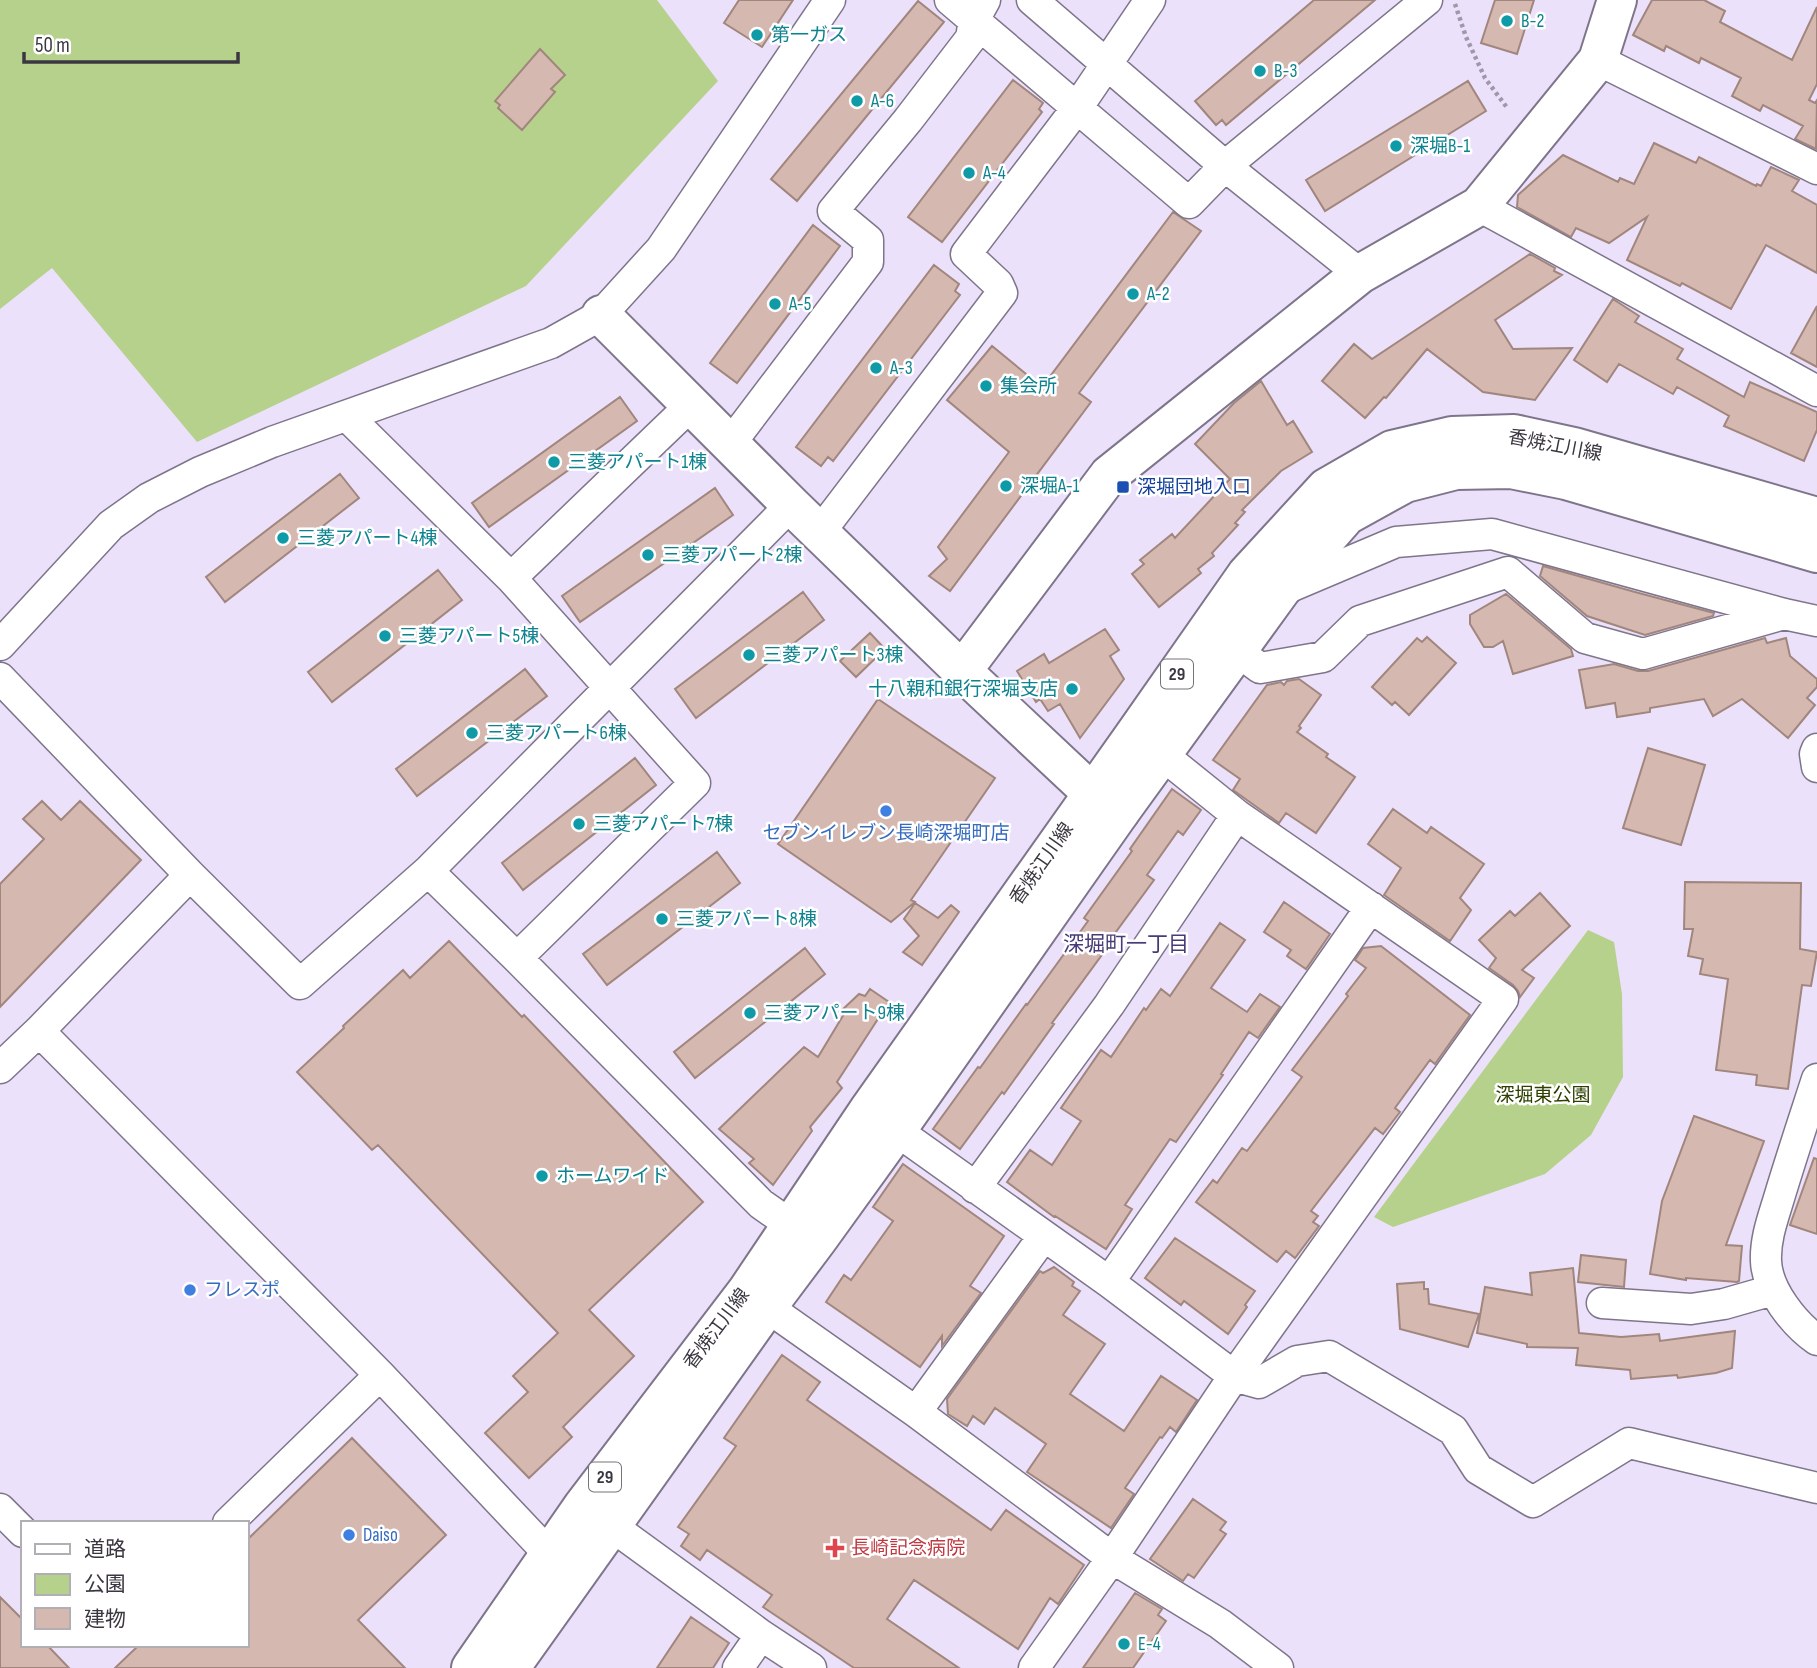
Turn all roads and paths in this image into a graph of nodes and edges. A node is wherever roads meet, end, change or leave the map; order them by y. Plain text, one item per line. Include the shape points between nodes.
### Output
1 (830, 0) edge
2 (950, 0) edge
3 (1032, 0) edge
4 (1150, 0) edge
5 (1427, 0) edge
6 (1453, 0) edge
7 (1617, 0) edge
8 (980, 10) edge
9 (1598, 60) junction
10 (1107, 65) junction
11 (1077, 108) junction
12 (1508, 109) dead end
13 (1225, 166) junction
14 (1817, 169) edge
15 (1479, 206) junction
16 (1360, 274) junction
17 (601, 315) junction
18 (1817, 391) edge
19 (691, 405) junction
20 (347, 416) junction
21 (730, 444) junction
22 (791, 505) junction
23 (1817, 517) edge
24 (820, 532) junction
25 (1817, 553) edge
26 (1247, 574) junction
27 (511, 578) junction
28 (1281, 590) junction
29 (1784, 614) junction
30 (1817, 621) edge
31 (0, 645) edge
32 (1237, 651) junction
33 (962, 671) junction
34 (0, 678) edge
35 (608, 688) junction
36 (1149, 744) junction
37 (1817, 749) edge
38 (1817, 767) edge
39 (1106, 803) junction
40 (1237, 815) junction
41 (428, 871) junction
42 (190, 875) junction
43 (1371, 907) junction
44 (517, 958) junction
45 (39, 1031) junction
46 (0, 1068) edge
47 (1817, 1079) edge
48 (882, 1121) junction
49 (975, 1188) junction
50 (791, 1225) junction
51 (1043, 1237) junction
52 (1109, 1282) junction
53 (1773, 1290) junction
54 (757, 1299) junction
55 (1602, 1303) dead end
56 (1817, 1340) edge
57 (380, 1375) junction
58 (1234, 1376) junction
59 (916, 1412) junction
60 (1817, 1488) edge
61 (0, 1509) edge
62 (597, 1516) junction
63 (230, 1521) edge
64 (21, 1530) edge
65 (550, 1555) junction
66 (1112, 1558) junction
67 (761, 1635) junction
68 (471, 1668) edge
69 (510, 1668) edge
70 (738, 1668) edge
71 (811, 1668) edge
72 (1034, 1668) edge
73 (1278, 1668) edge

1 - 17 street via 661,249
2 - 8 street
3 - 10 street
4 - 10 street
5 - 13 street
6 - 12 path via 1485,78
7 - 9 main road
8 - 11 street
8 - 21 street via 971,38 833,211 867,240 868,262
9 - 14 street
9 - 15 main road
10 - 11 street
10 - 13 street
11 - 13 street via 1189,203
11 - 24 street via 966,254 1002,293
13 - 16 street
15 - 16 main road
15 - 18 street
16 - 33 main road via 1109,475
17 - 19 main road
17 - 20 street via 551,343
19 - 21 main road
19 - 27 street
20 - 27 street
20 - 31 street via 271,442 149,498 111,524
21 - 22 main road
22 - 24 main road
22 - 35 street
23 - 26 main road, 香焼江川線 / 29 via 1574,447 1514,434 1452,436 1392,450 1326,488
24 - 33 main road
25 - 28 main road, 香焼江川線 / 29 via 1566,480 1511,469 1456,470 1405,482 1347,515
26 - 28 street
26 - 36 main road, 香焼江川線 / 29
27 - 35 street
28 - 29 street via 1396,542 1492,534
28 - 32 main road, 香焼江川線 / 29
29 - 30 street
29 - 32 street via 1643,654 1586,638 1508,572 1360,621 1323,657 1260,668
32 - 36 main road, 香焼江川線 / 29
33 - 39 main road
34 - 42 street
35 - 41 street
35 - 44 street via 695,783
36 - 39 main road, 香焼江川線 / 29
36 - 40 street
37 - 38 street
39 - 48 main road, 香焼江川線 / 29
40 - 43 street
40 - 49 street via 1109,1005
41 - 42 street via 300,984
41 - 44 street
42 - 45 street
43 - 52 street
43 - 58 street via 1503,999
44 - 50 street via 761,1204
45 - 46 street
45 - 57 street
47 - 53 street via 1768,1238 1766,1262
48 - 49 street
48 - 50 main road, 香焼江川線 / 29
48 - 54 main road, 香焼江川線 / 29 via 818,1239
49 - 51 street
50 - 54 main road, 香焼江川線 / 29
51 - 52 street
51 - 59 street
52 - 58 street
53 - 55 street via 1691,1309
53 - 56 street
54 - 59 street
54 - 62 main road, 香焼江川線 / 29
57 - 63 street
57 - 65 street
58 - 60 street via 1259,1383 1297,1361 1329,1356 1452,1430 1478,1469 1533,1502 1629,1443
58 - 66 street
59 - 66 street
61 - 64 street
62 - 65 main road, 香焼江川線 / 29
62 - 67 street
62 - 69 main road, 香焼江川線 / 29
65 - 68 main road, 香焼江川線 / 29
66 - 72 street
66 - 73 street via 1220,1624
67 - 70 street
67 - 71 street

